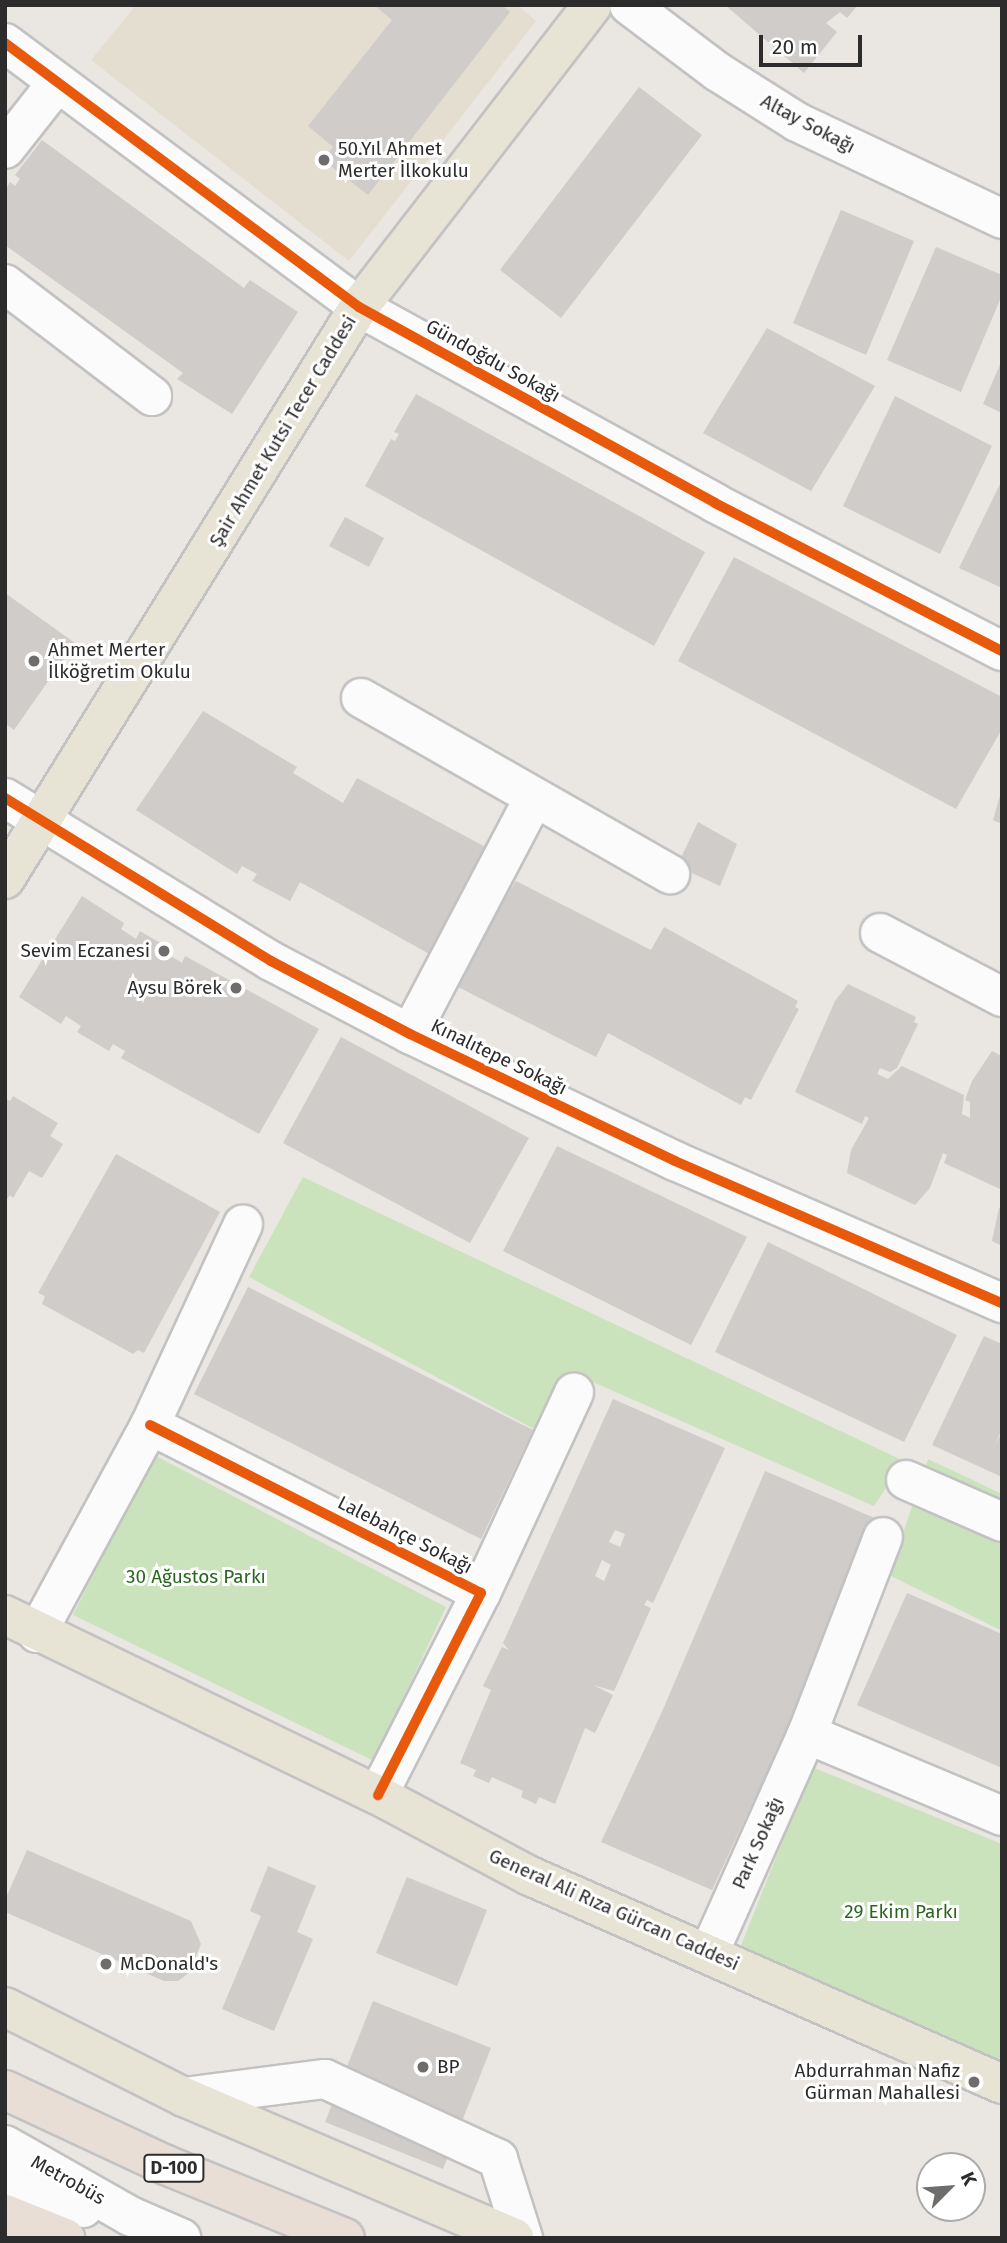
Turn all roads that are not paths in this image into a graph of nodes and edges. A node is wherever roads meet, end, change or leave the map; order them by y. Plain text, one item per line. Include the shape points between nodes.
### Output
1 (592, 5) edge
2 (629, 5) edge
3 (5, 43) edge
4 (57, 83) junction
5 (5, 149) edge
6 (1002, 219) edge
7 (5, 284) edge
8 (359, 307) junction
9 (152, 396) dead end
10 (1002, 651) edge
11 (360, 698) dead end
12 (5, 798) edge
13 (533, 800) junction
14 (42, 821) junction
15 (670, 874) dead end
16 (5, 879) edge
17 (880, 933) dead end
18 (1002, 997) edge
19 (410, 1034) junction
20 (243, 1225) dead end
21 (1002, 1303) edge
22 (574, 1393) dead end
23 (150, 1425) junction
24 (906, 1480) dead end
25 (1002, 1522) edge
26 (883, 1537) dead end
27 (481, 1594) junction
28 (21, 1624) edge
29 (807, 1734) junction
30 (378, 1795) junction
31 (1002, 1816) edge
32 (709, 1953) junction
33 (5, 2007) edge
34 (1002, 2084) edge
35 (5, 2090) edge
36 (184, 2097) junction
37 (5, 2145) edge
38 (5, 2180) edge
39 (5, 2214) edge
40 (130, 2216) junction
41 (65, 2238) edge
42 (181, 2238) edge
43 (345, 2238) edge
44 (514, 2238) edge
45 (523, 2238) edge

1 - 8 main road, Şair Ahmet Kutsi Tecer Caddesi
2 - 6 street, Altay Sokağı via 718,72 797,122
3 - 4 street, Gündoğdu Sokağı
4 - 5 street
4 - 8 street, Gündoğdu Sokağı
7 - 9 street
8 - 10 street, Gündoğdu Sokağı via 715,503
8 - 14 main road, Şair Ahmet Kutsi Tecer Caddesi
11 - 13 street
12 - 14 street, Kınalıtepe Sokağı
13 - 15 street
13 - 19 street
14 - 16 main road, Şair Ahmet Kutsi Tecer Caddesi
14 - 19 street, Kınalıtepe Sokağı via 271,961
17 - 18 street
19 - 21 street, Kınalıtepe Sokağı via 675,1161
20 - 23 street
22 - 27 street
23 - 27 street, Lalebahçe Sokağı
23 - 28 street
24 - 25 street
26 - 29 street, Park Sokağı
27 - 30 street, Lalebahçe Sokağı
28 - 30 main road, General Ali Rıza Gürcan Caddesi
29 - 31 street
29 - 32 street, Park Sokağı
30 - 32 main road, General Ali Rıza Gürcan Caddesi via 530,1876
32 - 34 main road, General Ali Rıza Gürcan Caddesi
33 - 36 main road
35 - 43 highway, D-100 via 166,2165
36 - 44 main road
36 - 45 street via 325,2079 498,2159
37 - 40 street, Metrobüs
38 - 40 street, Metrobüs via 70,2206
39 - 41 highway
40 - 42 street, Metrobüs

